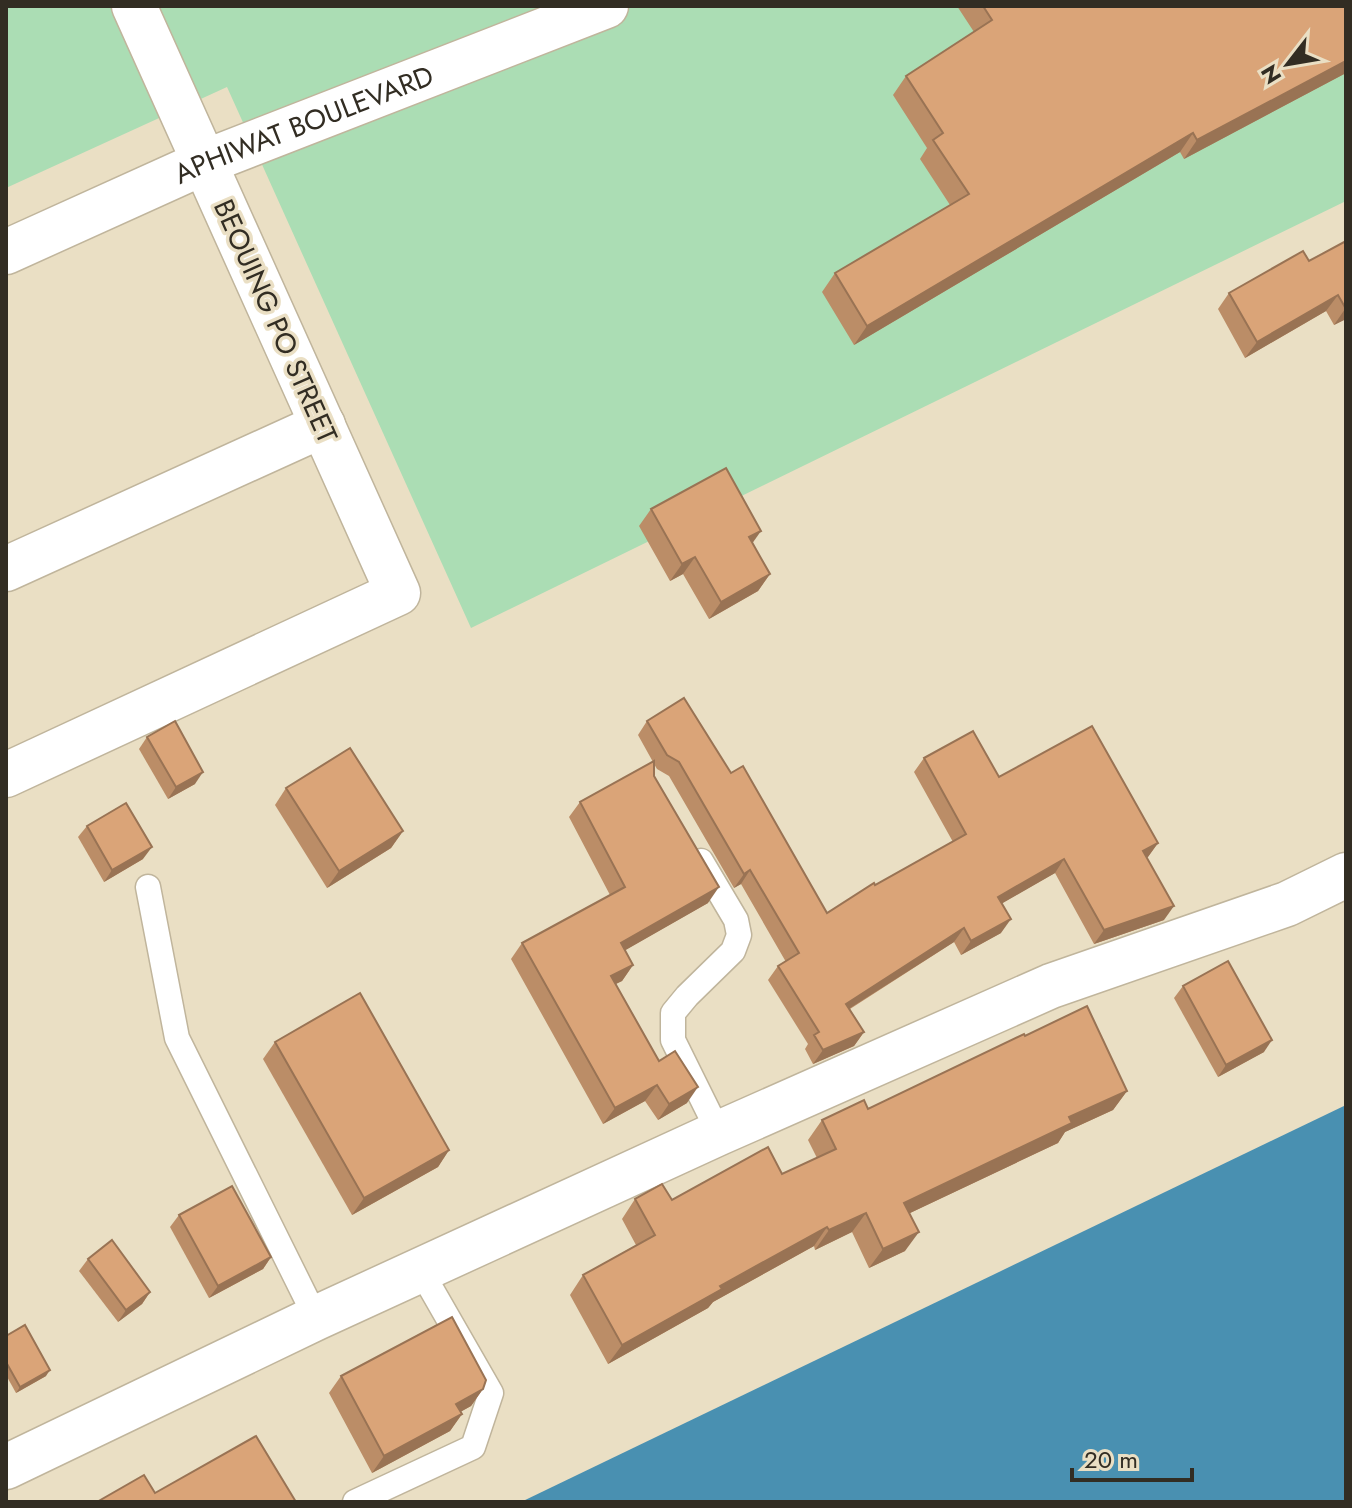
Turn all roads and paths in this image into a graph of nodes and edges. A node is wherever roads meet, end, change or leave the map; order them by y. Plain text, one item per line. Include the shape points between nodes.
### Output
1 (134, 6) edge
2 (606, 6) edge
3 (205, 162) junction
4 (6, 252) edge
5 (323, 425) junction
6 (6, 569) edge
7 (6, 775) edge
8 (688, 838) edge
9 (1346, 875) edge
10 (148, 887) dead end
11 (719, 1133) junction
12 (421, 1271) junction
13 (316, 1318) junction
14 (6, 1467) edge
15 (355, 1502) edge

1 - 3 street, BEOUING PO STREET
2 - 3 street, APHIWAT BOULEVARD
3 - 4 street, APHIWAT BOULEVARD
3 - 5 street, BEOUING PO STREET
5 - 6 street
5 - 7 street, BEOUING PO STREET via 398,593
8 - 11 lane via 736,920 739,935 733,951 673,1013 673,1040
9 - 11 street via 1287,904 1051,986
10 - 13 lane via 177,1038
11 - 12 street
12 - 13 street
12 - 15 lane via 491,1393 486,1415 473,1447
13 - 14 street

